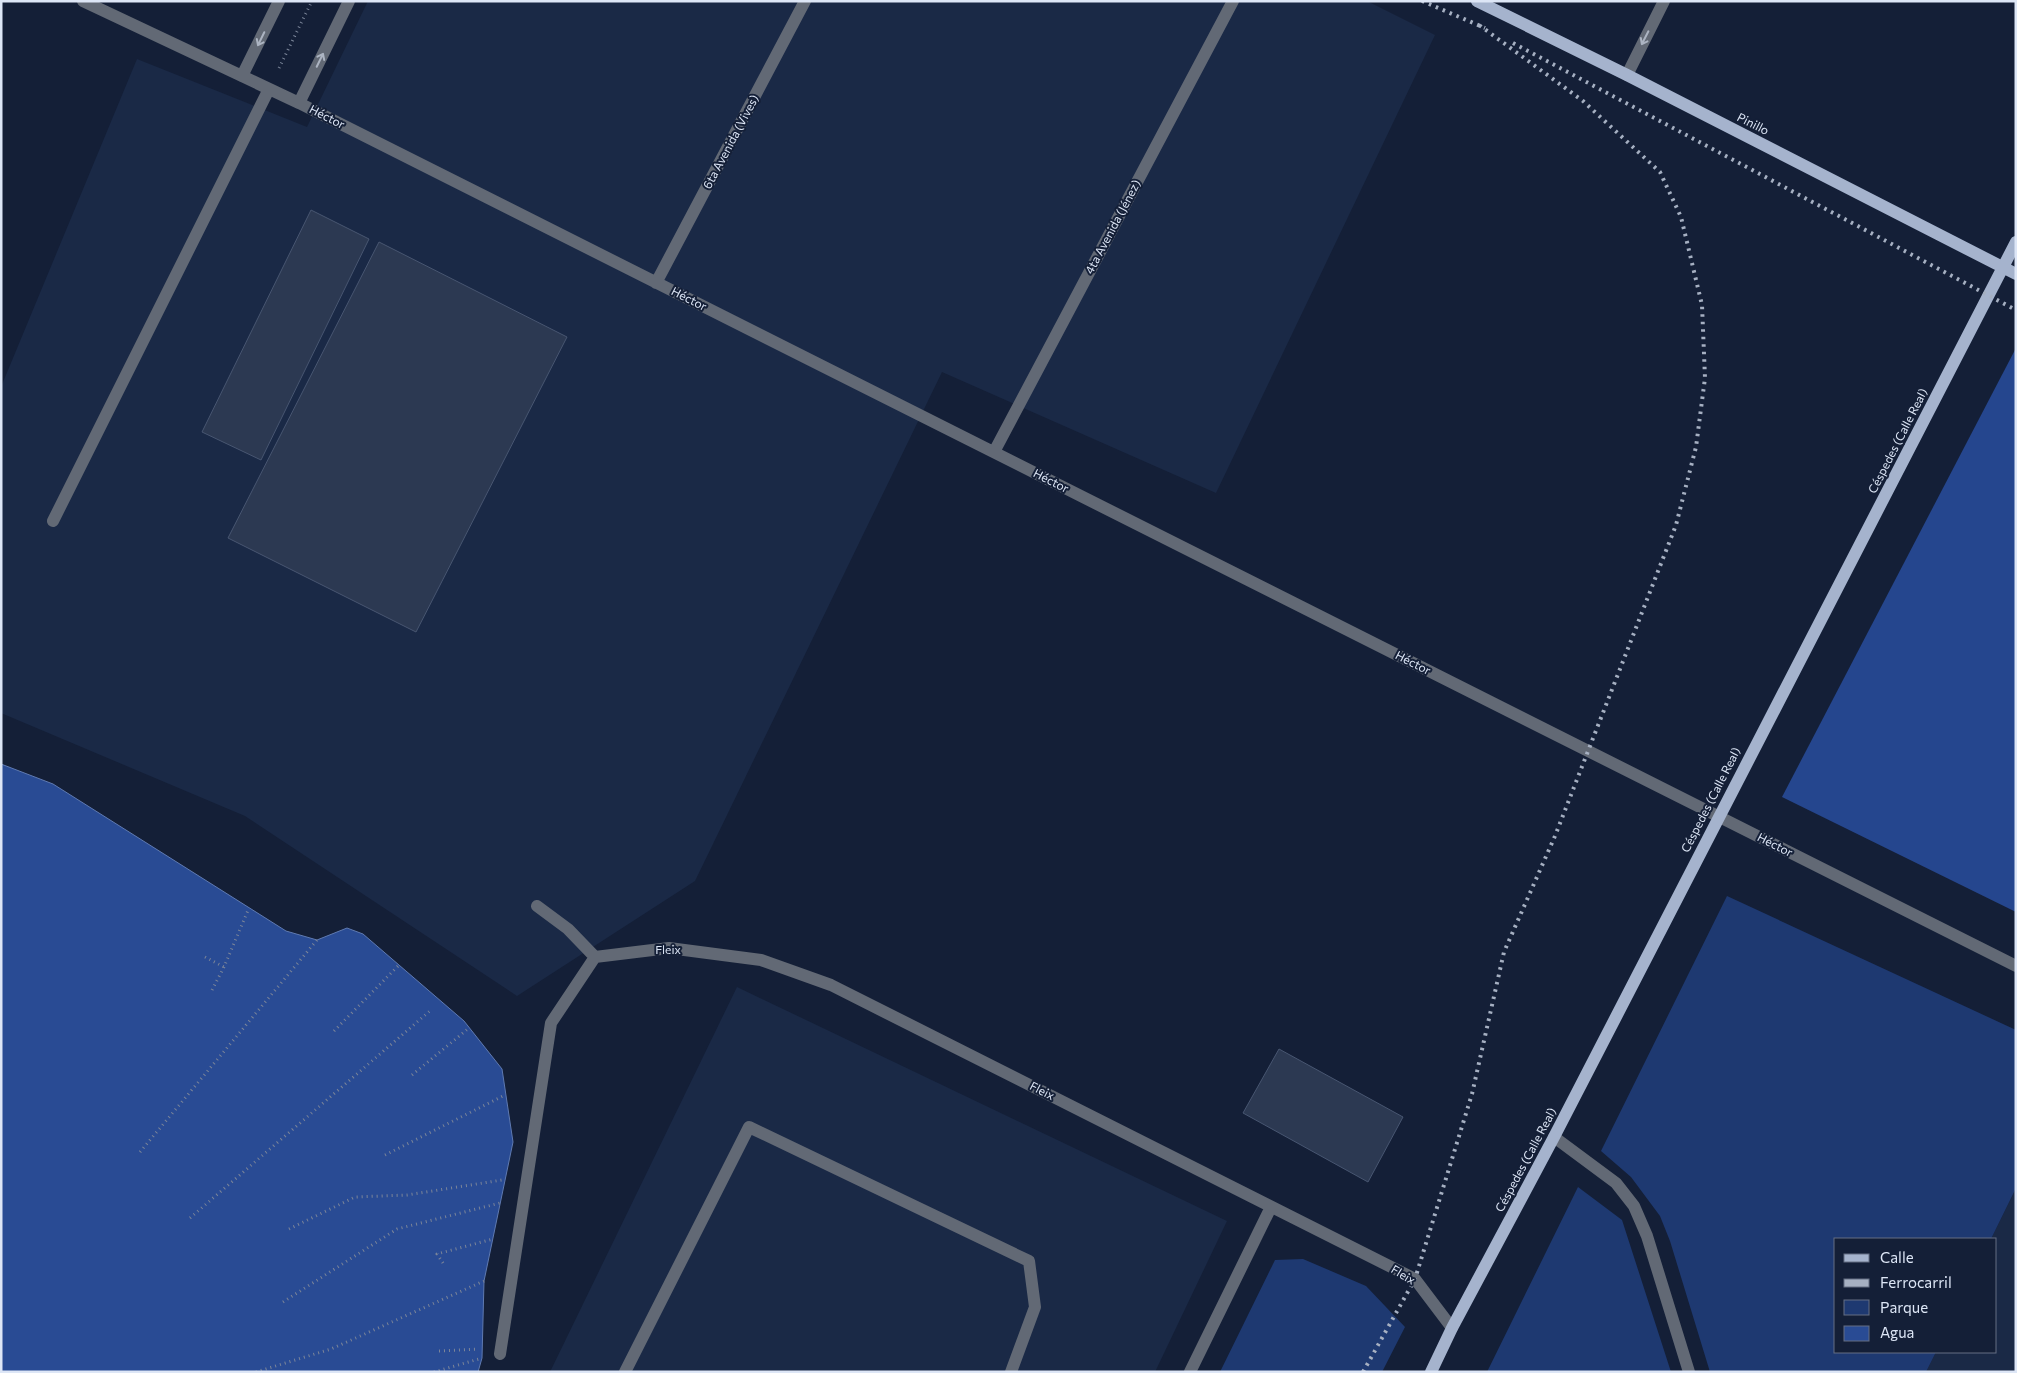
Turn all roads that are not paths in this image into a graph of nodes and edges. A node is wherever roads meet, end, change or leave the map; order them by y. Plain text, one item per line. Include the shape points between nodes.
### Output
1 (83, 1) edge
2 (279, 1) edge
3 (349, 1) edge
4 (805, 1) edge
5 (1233, 1) edge
6 (1477, 1) edge
7 (1664, 1) edge
8 (1627, 75) junction
9 (242, 76) junction
10 (268, 89) junction
11 (299, 103) junction
12 (2016, 242) edge
13 (2003, 267) junction
14 (2016, 274) edge
15 (656, 283) junction
16 (994, 452) junction
17 (53, 522) dead end
18 (1718, 817) junction
19 (537, 906) dead end
20 (595, 957) junction
21 (2016, 966) edge
22 (1554, 1137) junction
23 (1271, 1207) junction
24 (1452, 1328) junction
25 (500, 1354) dead end
26 (626, 1372) edge
27 (1011, 1372) edge
28 (1190, 1372) edge
29 (1431, 1372) edge
30 (1690, 1372) edge

1 - 9 street, Héctor
2 -> 9 street
11 -> 3 street
4 - 15 street, 6ta Avenida (Vives)
5 - 16 street, 4ta Avenida (Jénez)
6 - 8 main road, Pinillo
7 -> 8 street
8 - 13 main road, Pinillo
9 - 10 street, Héctor
10 - 11 street, Héctor
10 - 17 street
11 - 15 street, Héctor
12 - 13 main road, Céspedes (Calle Real)
13 - 14 main road, Pinillo
13 - 18 main road, Céspedes (Calle Real)
15 - 16 street, Héctor
16 - 18 street, Héctor
18 - 21 street, Héctor
18 - 22 main road, Céspedes (Calle Real)
19 - 20 street via 583,942
20 - 23 street, Fleix via 669,948 761,960 831,984
20 - 25 street via 551,1023
22 - 24 main road, Céspedes (Calle Real)
22 - 30 street via 1616,1183 1634,1206 1647,1236
23 - 24 street, Fleix via 1415,1279
23 - 28 street
24 - 29 main road, Céspedes (Calle Real)
26 - 27 street via 749,1127 1029,1261 1035,1308

